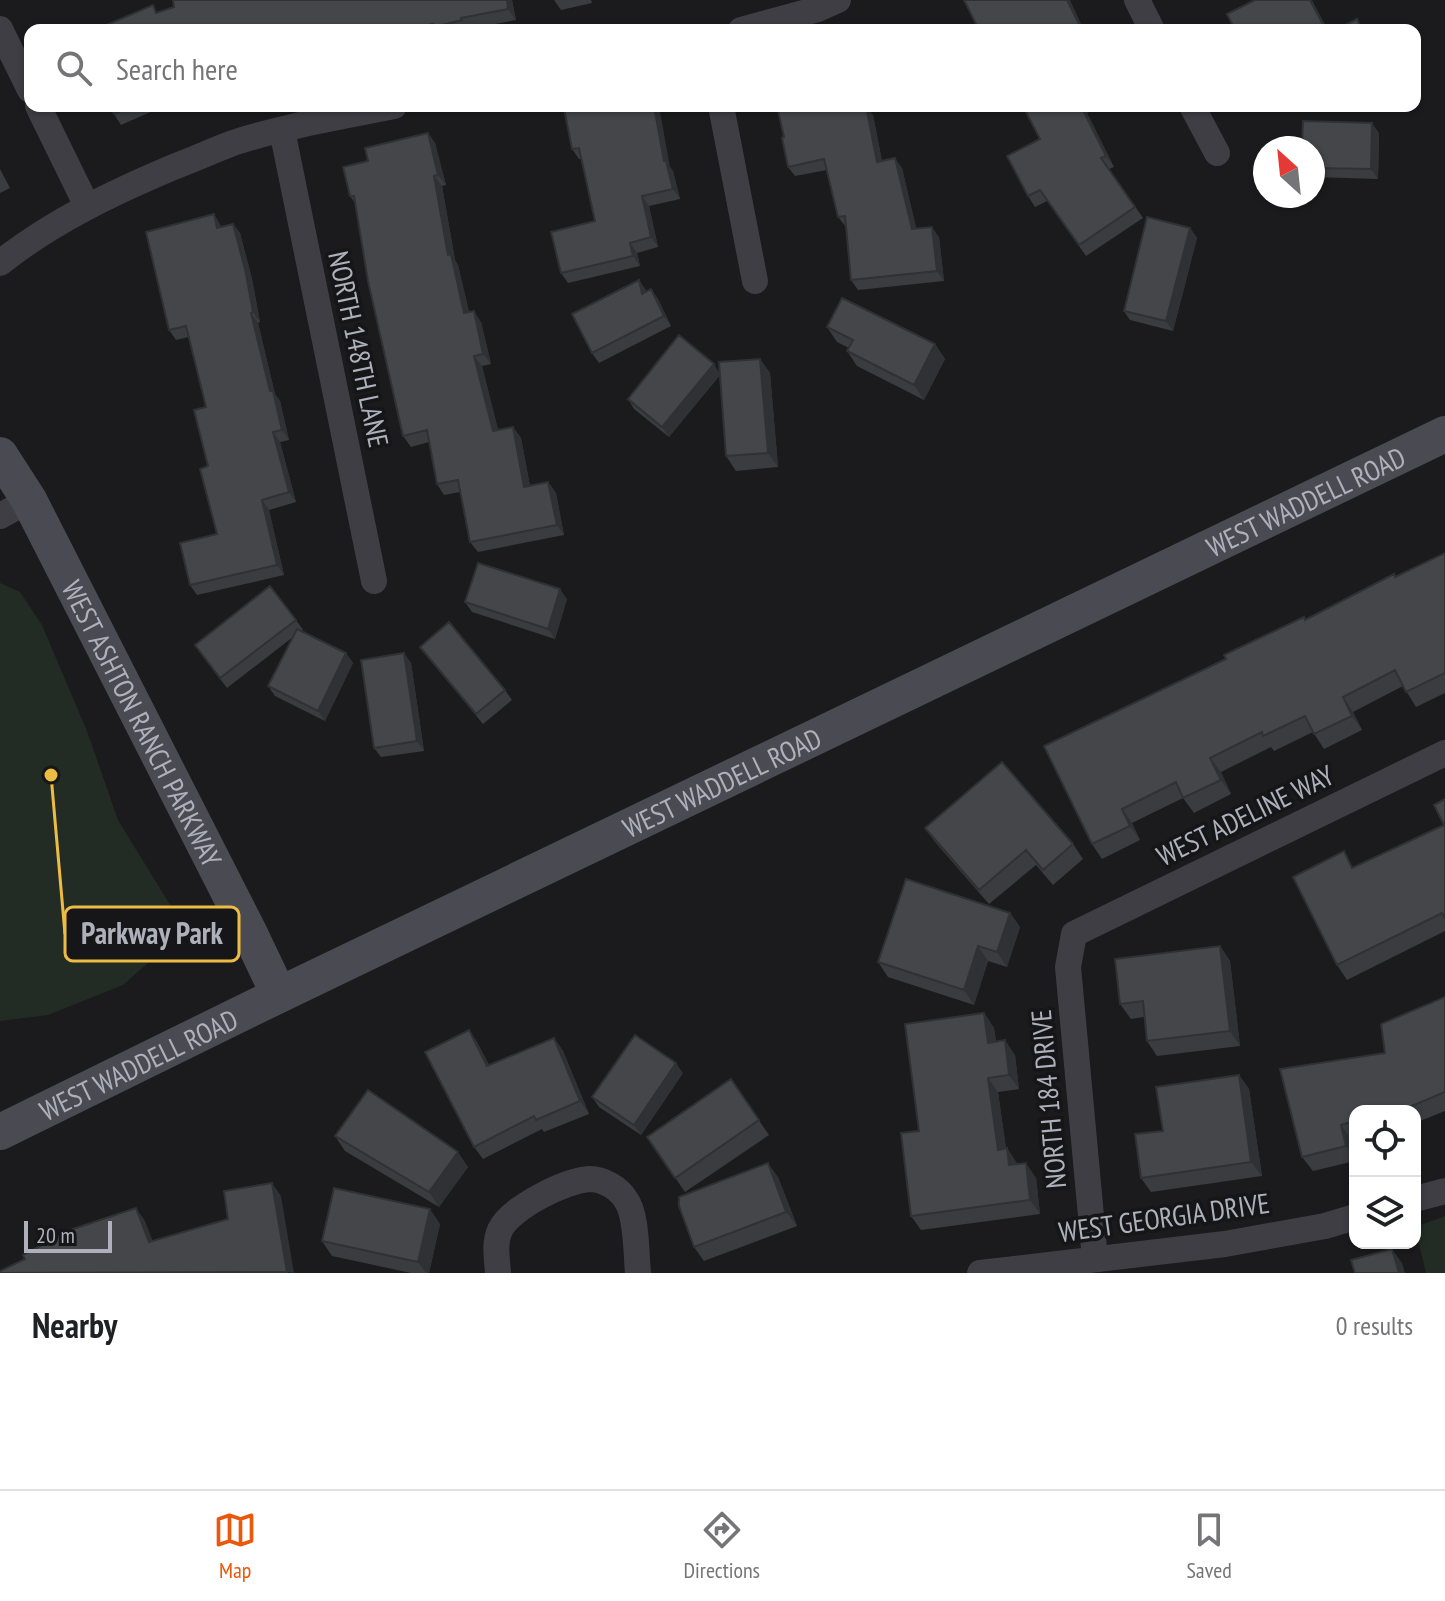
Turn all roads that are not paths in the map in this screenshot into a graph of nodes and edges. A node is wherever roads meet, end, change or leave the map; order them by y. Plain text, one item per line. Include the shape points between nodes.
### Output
1 (838, 0) edge
2 (1137, 0) edge
3 (763, 24) edge
4 (1149, 24) edge
5 (0, 29) edge
6 (24, 78) edge
7 (41, 112) edge
8 (366, 112) edge
9 (722, 112) edge
10 (1195, 112) edge
11 (282, 130) junction
12 (1217, 153) dead end
13 (87, 206) junction
14 (0, 263) edge
15 (755, 281) dead end
16 (1445, 434) edge
17 (0, 455) edge
18 (14, 508) edge
19 (374, 581) dead end
20 (1445, 753) edge
21 (1074, 934) joint
22 (279, 995) junction
23 (0, 1132) edge
24 (1445, 1191) edge
25 (1421, 1197) edge
26 (1349, 1219) edge
27 (1095, 1259) junction
28 (498, 1273) edge
29 (638, 1273) edge
30 (980, 1273) edge

1 - 3 street
2 - 4 street
5 - 6 street
7 - 13 street
8 - 11 street
9 - 15 street
10 - 12 street
11 - 13 street via 232,144
11 - 19 street, NORTH 148TH LANE
13 - 14 street
16 - 22 main road, WEST WADDELL ROAD
17 - 18 main road, WEST ASHTON RANCH PARKWAY
18 - 22 main road, WEST ASHTON RANCH PARKWAY via 213,860
20 - 21 street, WEST ADELINE WAY
21 - 27 street, NORTH 184 DRIVE via 1068,967
22 - 23 main road, WEST WADDELL ROAD
24 - 25 street
26 - 27 street, WEST GEORGIA DRIVE via 1225,1244
27 - 30 street, WEST GEORGIA DRIVE
28 - 29 street via 499,1231 509,1216 524,1204 588,1179 603,1181 628,1202

